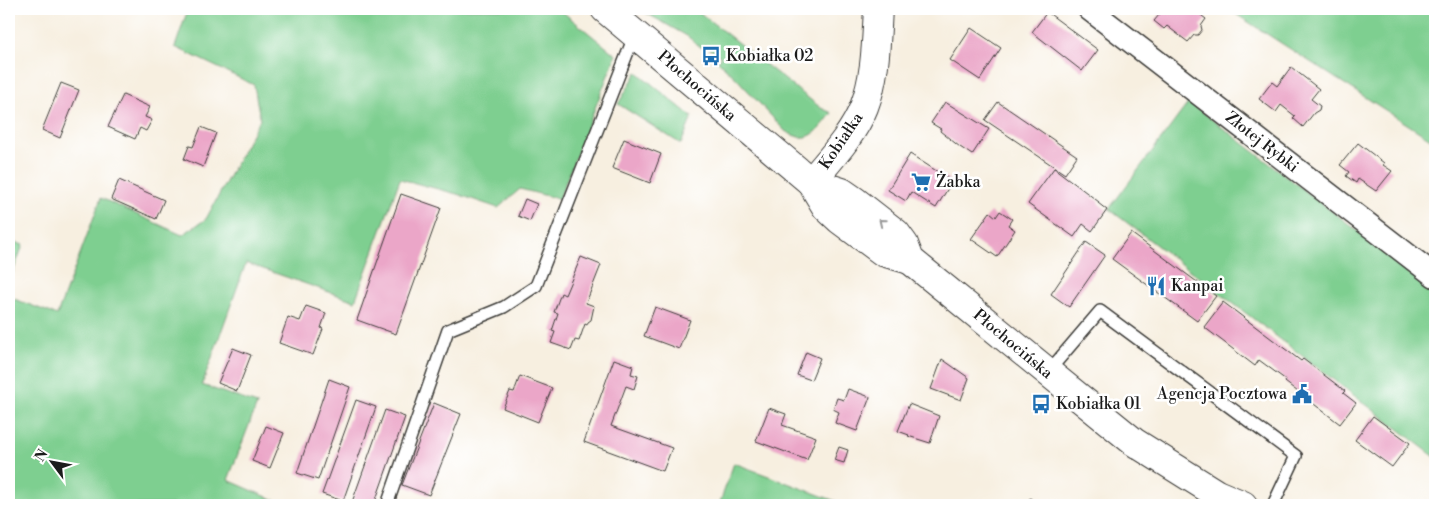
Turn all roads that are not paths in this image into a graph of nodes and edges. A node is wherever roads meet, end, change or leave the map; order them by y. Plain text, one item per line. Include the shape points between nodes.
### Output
1 (606, 9) edge
2 (878, 9) edge
3 (1089, 9) edge
4 (635, 33) junction
5 (811, 182) junction
6 (1435, 276) edge
7 (1047, 373) junction
8 (387, 505) edge
9 (1243, 505) edge
10 (1273, 505) edge

1 - 4 main road, Płochocińska
2 - 5 main road, Kobiałka via 874,65 863,108 840,146
3 - 6 street, Złotej Rybki
4 - 5 main road, Płochocińska
4 - 8 lane via 536,286 504,307 448,330
5 - 7 main road, Płochocińska via 826,208 840,220 883,252 910,260
7 - 9 main road, Płochocińska via 1134,442 1217,494
7 - 10 lane via 1100,311 1296,456

